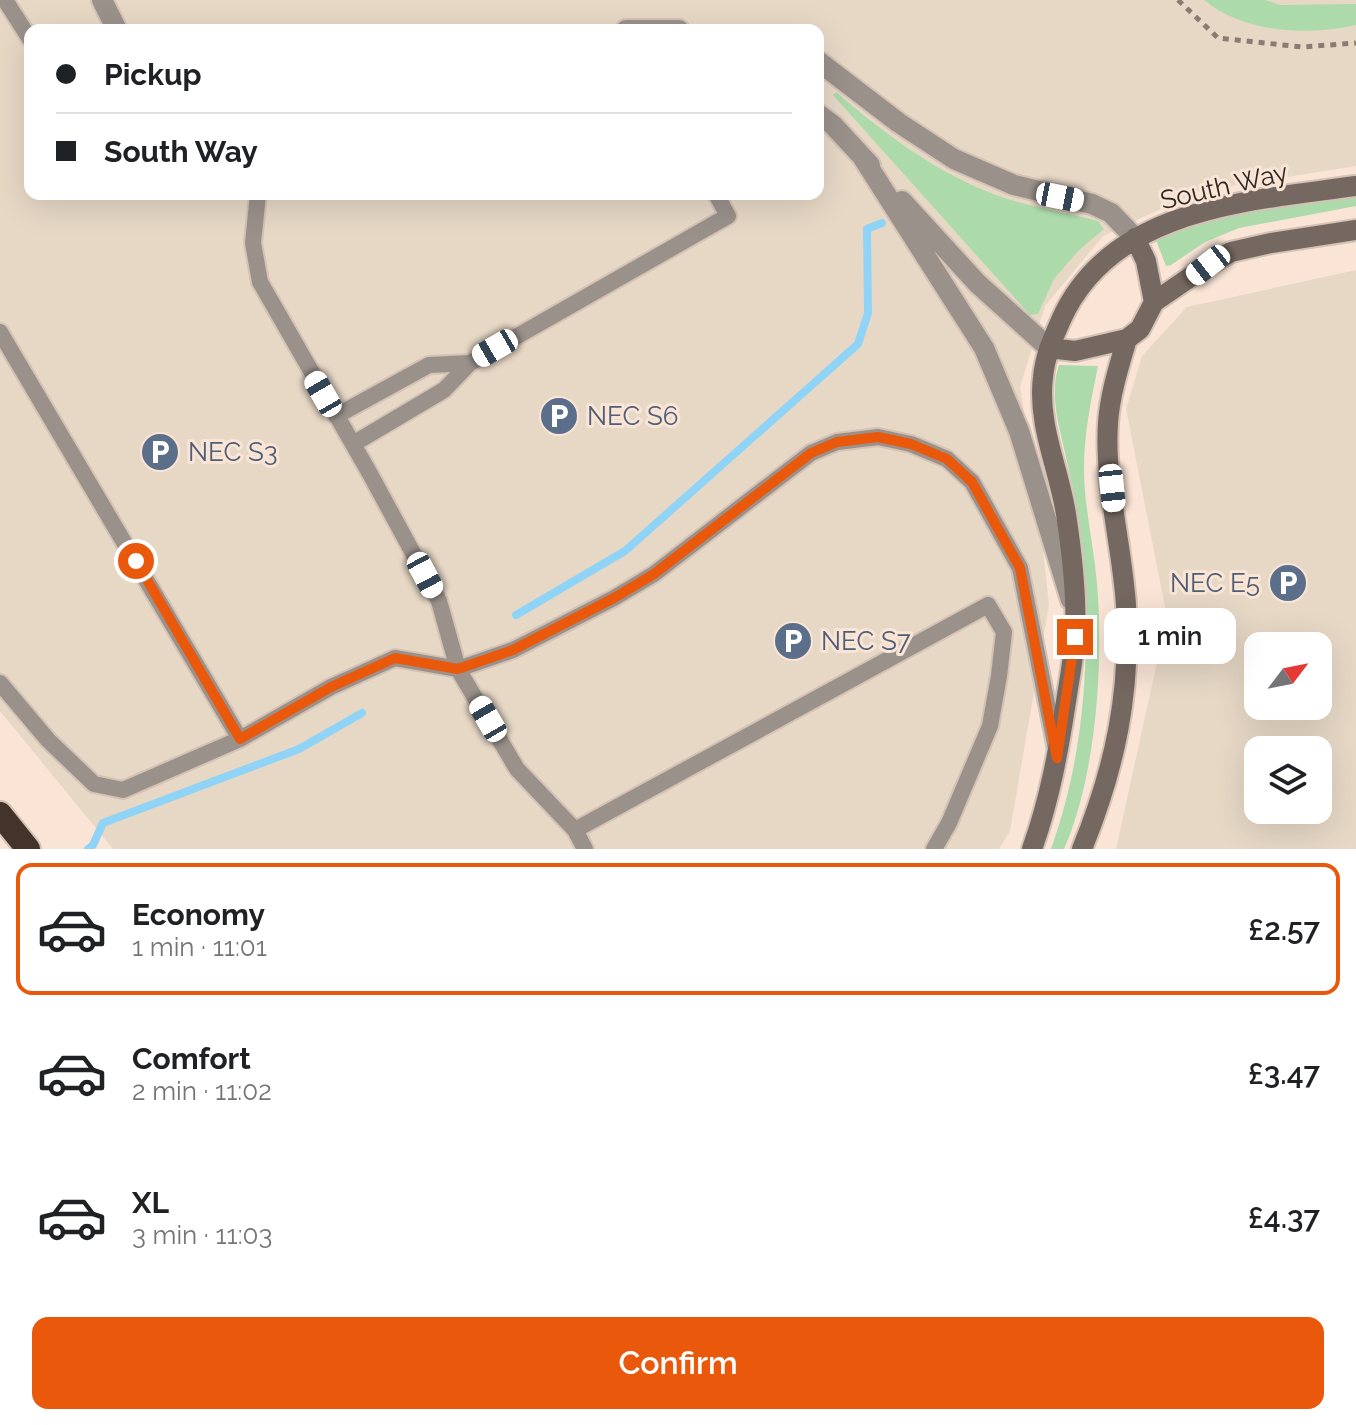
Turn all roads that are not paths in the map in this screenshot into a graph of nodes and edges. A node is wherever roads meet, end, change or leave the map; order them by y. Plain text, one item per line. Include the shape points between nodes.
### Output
1 (5, 0) edge
2 (102, 0) edge
3 (114, 24) edge
4 (24, 30) edge
5 (824, 66) edge
6 (824, 118) edge
7 (863, 158) junction
8 (1356, 186) edge
9 (257, 200) edge
10 (719, 200) edge
11 (1356, 230) edge
12 (1135, 238) junction
13 (1154, 302) junction
14 (0, 332) edge
15 (1127, 339) junction
16 (1049, 348) junction
17 (470, 363) junction
18 (336, 416) junction
19 (353, 444) junction
20 (1075, 612) junction
21 (458, 669) junction
22 (0, 683) edge
23 (240, 739) junction
24 (1057, 758) junction
25 (0, 814) edge
26 (575, 830) junction
27 (28, 849) edge
28 (585, 849) edge
29 (934, 849) edge
30 (1032, 849) edge
31 (1082, 849) edge

1 - 4 lane
2 - 3 street
5 - 12 street via 954,159 1014,185 1092,204 1111,213
6 - 7 street
7 - 16 street via 977,283
7 - 20 street via 984,348 1019,431
8 - 12 street, South Way via 1192,214
9 - 18 lane via 253,243 260,282
10 - 17 lane via 728,216
11 - 13 street via 1231,252
12 - 13 street
12 - 16 street, South Way via 1106,258 1070,299
13 - 15 street via 1140,329
14 - 23 lane
15 - 16 street via 1075,351
15 - 31 street via 1108,423 1126,604 1126,684 1102,799
16 - 20 street, South Way via 1042,406 1066,513
17 - 18 lane via 429,365
17 - 19 lane via 444,390
18 - 19 lane
19 - 21 lane via 439,601
20 - 24 street, South Way
21 - 23 lane via 395,658
21 - 24 lane via 513,650 641,582 811,453 837,442 878,437 947,459 972,482 994,519 1020,568
21 - 26 lane via 517,769
22 - 23 lane via 94,784 123,790
24 - 30 street, South Way
25 - 27 highway
26 - 28 lane
26 - 29 lane via 988,605 1004,632 990,726

